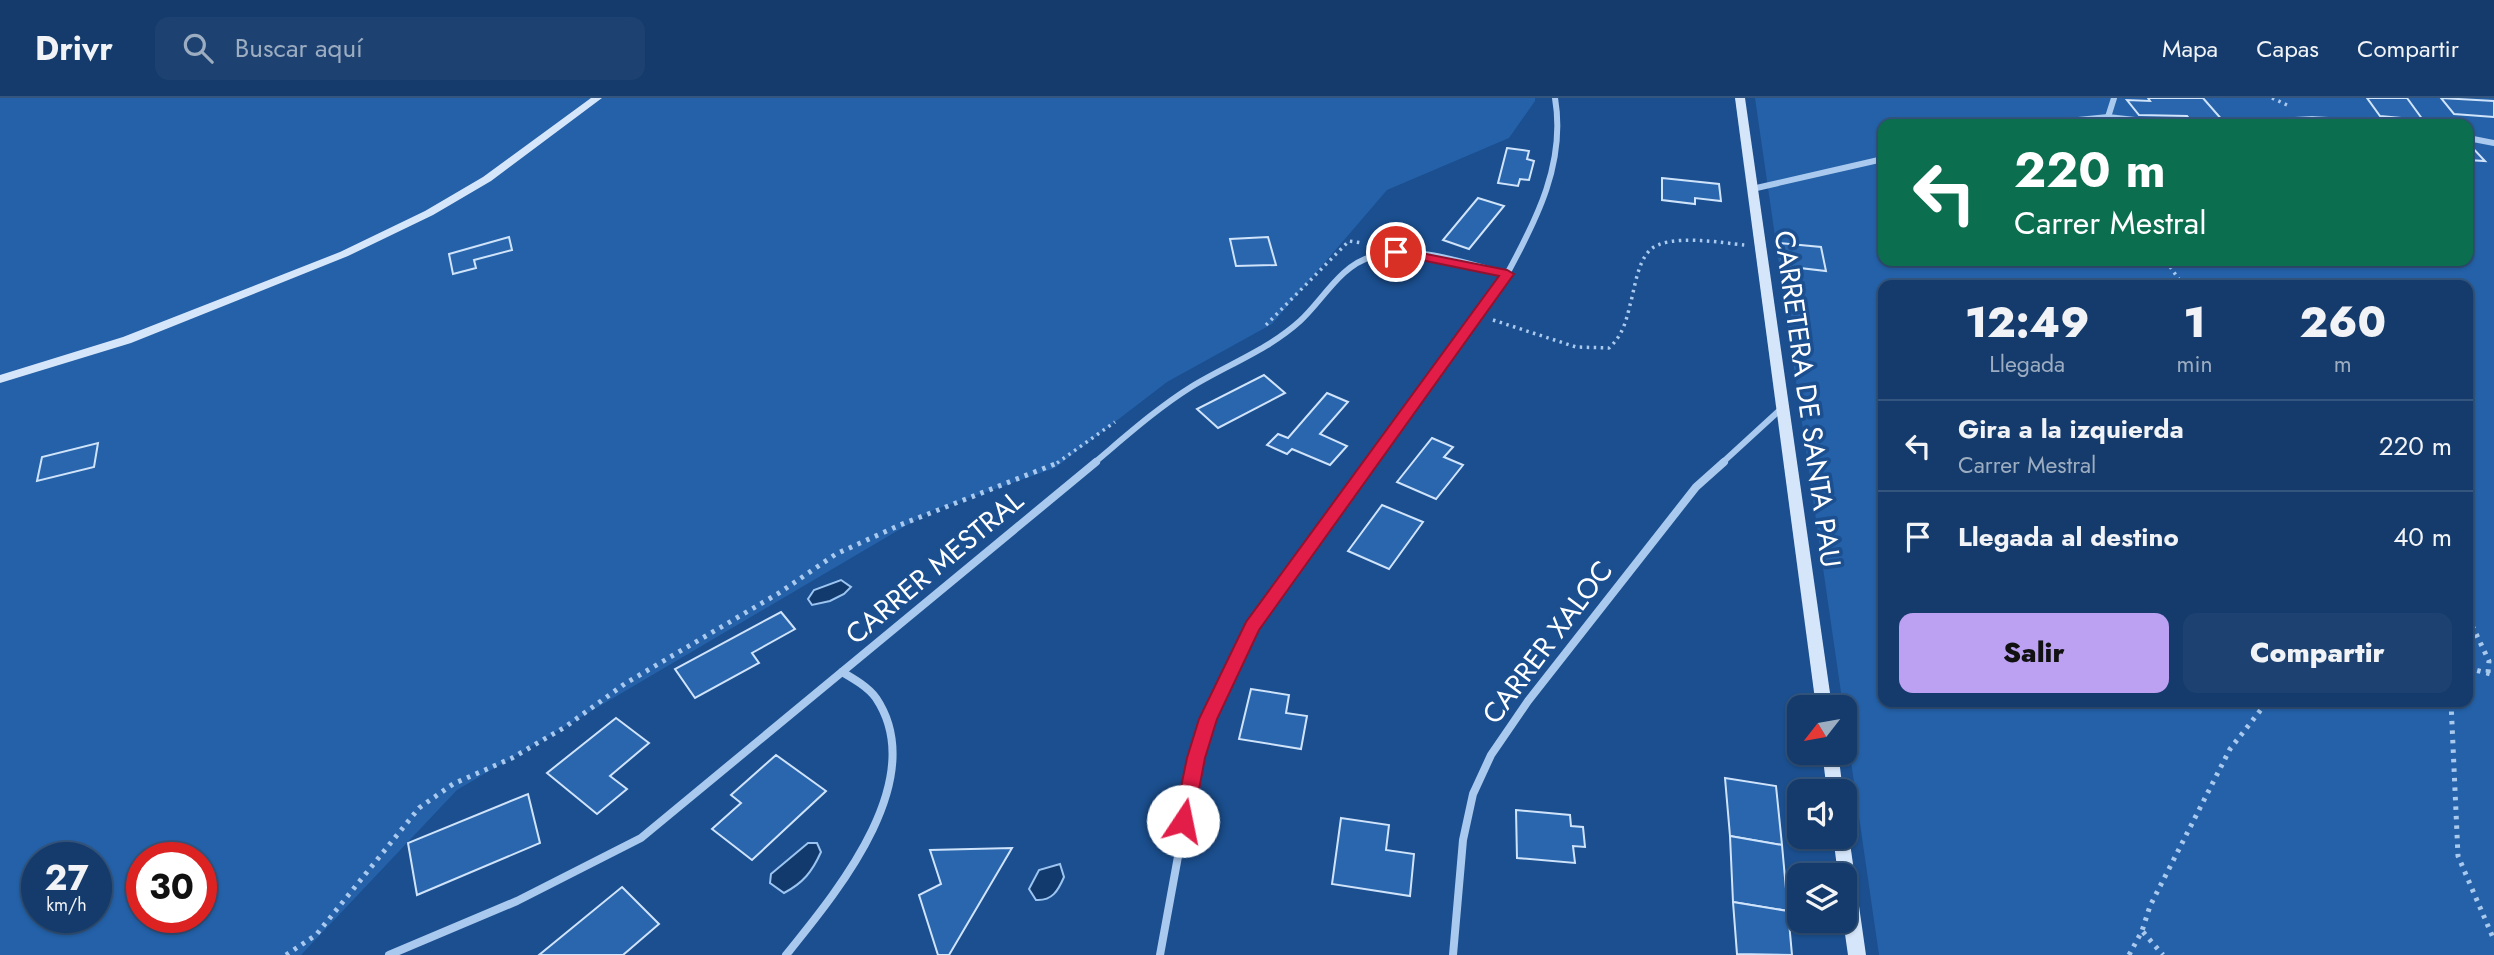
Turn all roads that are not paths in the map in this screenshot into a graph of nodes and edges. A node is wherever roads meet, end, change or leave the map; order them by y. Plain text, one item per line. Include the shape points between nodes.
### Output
1 (597, 98) edge
2 (1555, 98) edge
3 (1740, 98) edge
4 (2114, 98) edge
5 (2108, 117) junction
6 (2088, 119) edge
7 (2126, 119) edge
8 (2473, 139) edge
9 (2494, 143) edge
10 (1878, 160) edge
11 (1752, 189) junction
12 (1507, 274) junction
13 (0, 379) edge
14 (1782, 408) junction
15 (842, 672) junction
16 (1822, 695) edge
17 (1843, 849) edge
18 (389, 955) edge
19 (786, 955) edge
20 (1160, 955) edge
21 (1453, 955) edge
22 (1857, 955) edge

1 - 13 main road via 487,179 344,254 127,340
2 - 12 street via 1559,140 1549,182
3 - 11 main road, CARRETERA DE SANTA PAU
4 - 5 street
5 - 6 street
5 - 7 street
8 - 9 street
10 - 11 street
11 - 14 main road, CARRETERA DE SANTA PAU
12 - 15 street, CARRER MESTRAL via 1410,253 1373,256 1354,265 1283,335 1169,401
12 - 20 street via 1269,600 1239,650 1196,758
14 - 16 main road, CARRETERA DE SANTA PAU
14 - 21 street, CARRER XALOC via 1696,487 1498,743 1473,794
15 - 18 street, CARRER MESTRAL via 641,838 546,889
15 - 19 street via 875,696 888,722 891,766 886,794 864,847
17 - 22 main road

